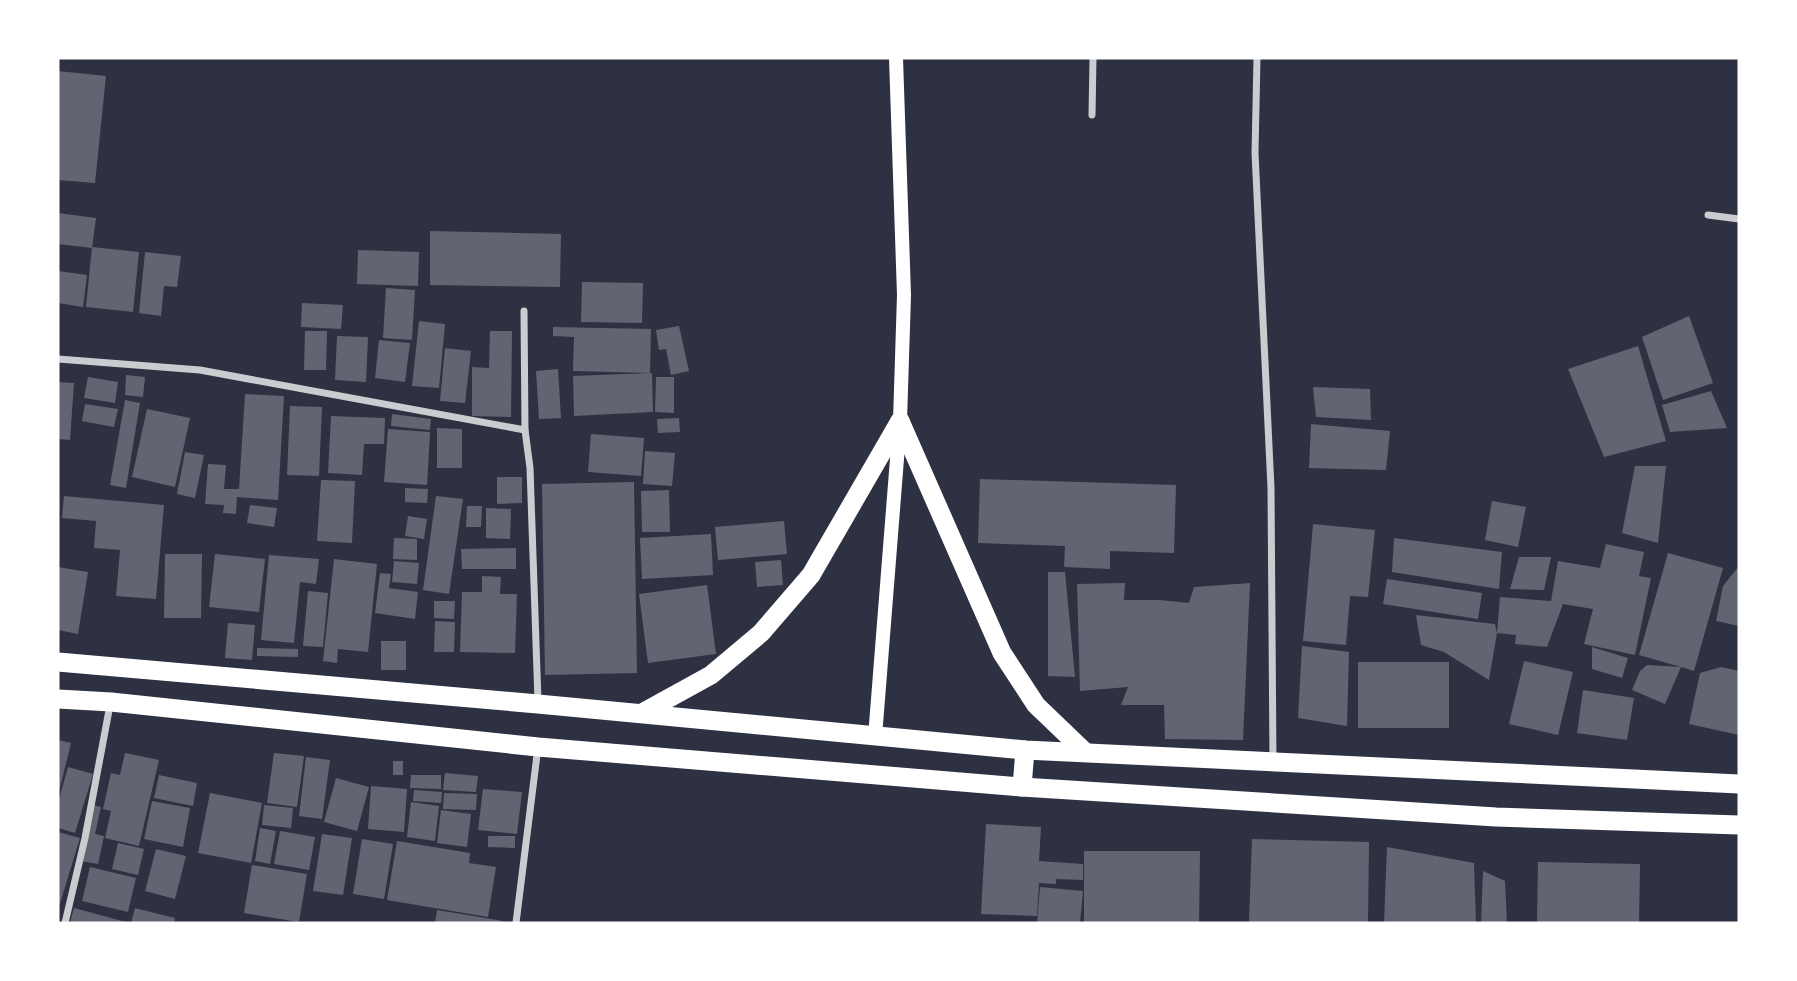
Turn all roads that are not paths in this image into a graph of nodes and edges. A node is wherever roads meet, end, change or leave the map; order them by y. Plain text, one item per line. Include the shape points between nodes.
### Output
1 (896, 58) edge
2 (1093, 58) edge
3 (1257, 58) edge
4 (1092, 115) dead end
5 (1708, 215) dead end
6 (1739, 219) edge
7 (524, 311) dead end
8 (58, 359) edge
9 (900, 421) junction
10 (525, 430) junction
11 (58, 662) edge
12 (58, 699) edge
13 (111, 702) junction
14 (538, 704) junction
15 (642, 713) junction
16 (875, 737) junction
17 (538, 747) junction
18 (1025, 750) junction
19 (1085, 752) junction
20 (1273, 763) junction
21 (1739, 784) edge
22 (1022, 787) junction
23 (1739, 825) edge
24 (65, 923) edge
25 (516, 923) edge

1 - 9 main road via 904,295
2 - 4 street
3 - 20 street via 1255,153 1272,488
5 - 6 street
7 - 10 street
8 - 10 street via 200,370
9 - 15 highway via 810,575 761,633 711,675
9 - 16 main road
9 - 19 highway via 1002,653 1036,705
10 - 14 street
11 - 14 highway
12 - 13 highway
13 - 17 highway
13 - 24 street
14 - 15 highway
15 - 16 highway
16 - 18 highway
17 - 22 highway
17 - 25 street
18 - 19 highway
18 - 22 highway
19 - 20 highway
20 - 21 highway
22 - 23 highway via 1496,817

